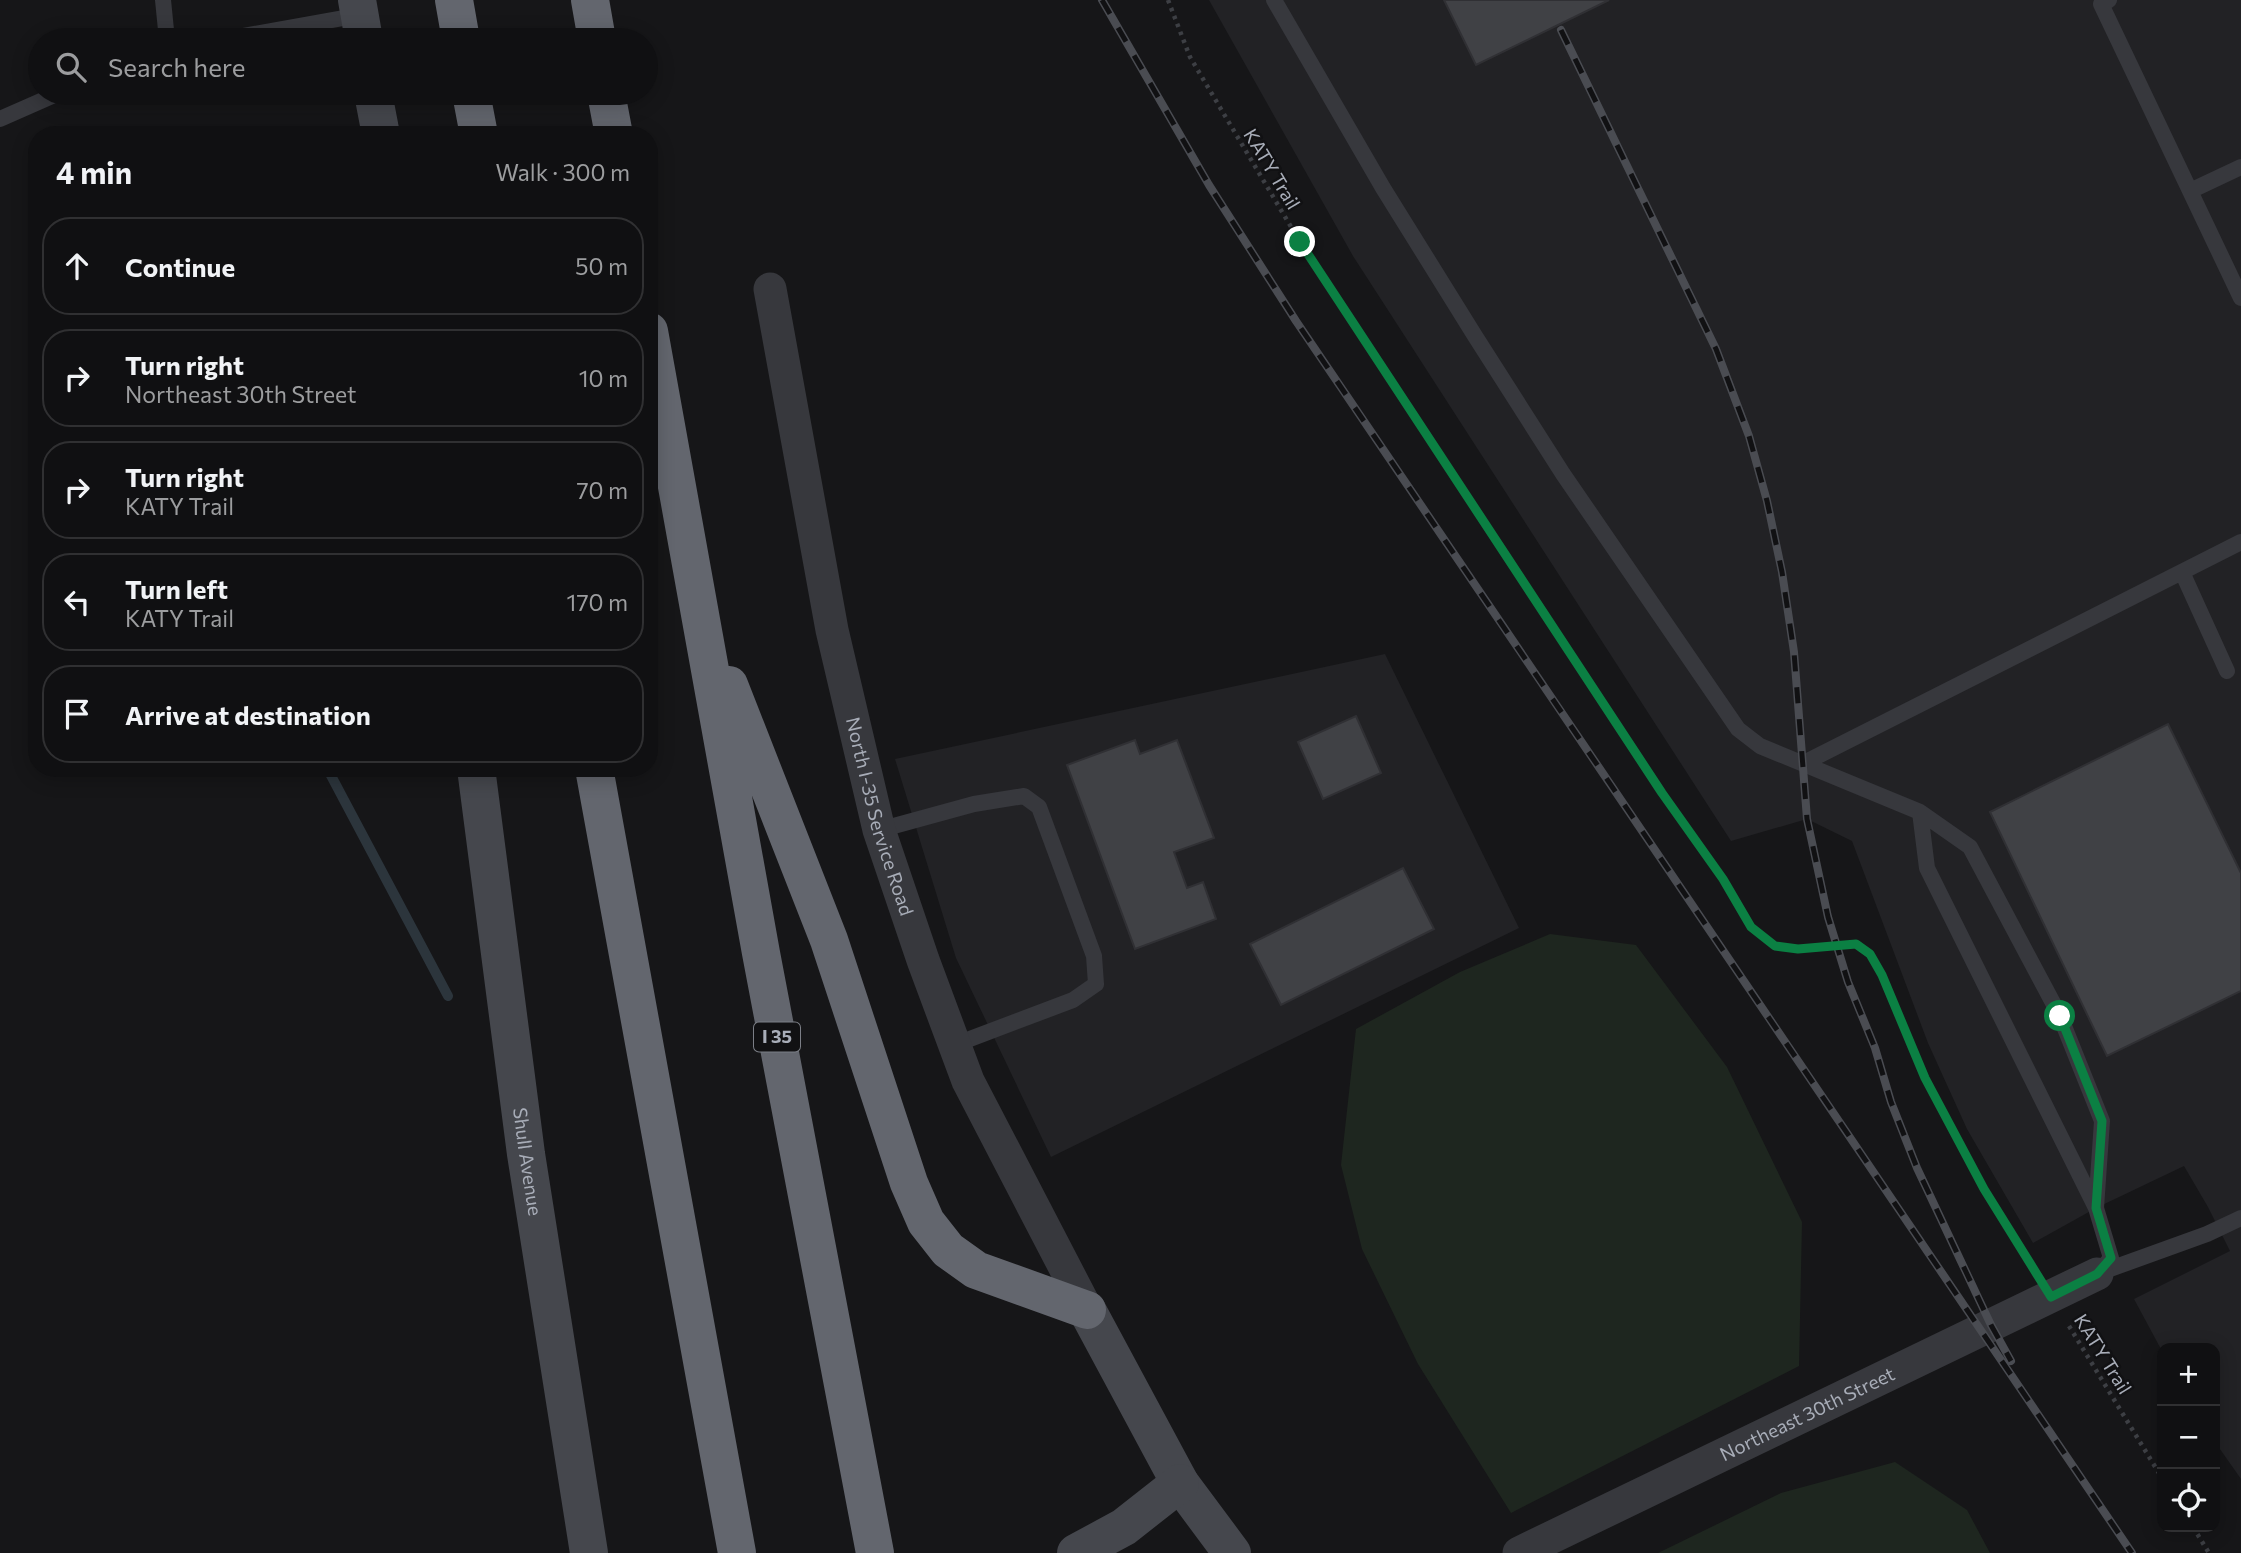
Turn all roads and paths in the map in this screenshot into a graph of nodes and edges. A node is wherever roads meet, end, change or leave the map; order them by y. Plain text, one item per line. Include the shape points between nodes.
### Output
1 (163, 0) edge
2 (454, 0) edge
3 (590, 0) edge
4 (1168, 0) edge
5 (1274, 0) edge
6 (2103, 1) edge
7 (360, 18) edge
8 (166, 28) edge
9 (297, 28) edge
10 (459, 28) edge
11 (595, 28) edge
12 (32, 105) edge
13 (375, 105) edge
14 (473, 105) edge
15 (608, 105) edge
16 (0, 119) edge
17 (379, 126) edge
18 (477, 126) edge
19 (612, 126) edge
20 (2241, 167) edge
21 (2190, 191) junction
22 (770, 289) dead end
23 (2241, 299) edge
24 (658, 381) edge
25 (2241, 542) edge
26 (2182, 572) junction
27 (698, 605) junction
28 (2227, 671) dead end
29 (1804, 763) junction
30 (477, 777) edge
31 (596, 777) edge
32 (1920, 812) junction
33 (879, 830) junction
34 (954, 1045) junction
35 (2096, 1208) junction
36 (2241, 1218) edge
37 (2097, 1274) junction
38 (2051, 1297) junction
39 (1087, 1310) junction
40 (2157, 1470) edge
41 (1180, 1483) junction
42 (2196, 1532) edge
43 (589, 1553) edge
44 (737, 1553) edge
45 (875, 1553) edge
46 (1076, 1553) edge
47 (1232, 1553) edge
48 (1520, 1553) edge
49 (2209, 1553) edge

1 - 8 lane
2 - 10 highway
3 - 11 highway
4 - 38 path, KATY Trail via 1190,57 1300,242 1751,927 1775,946 1798,949 1856,944 1870,954 1925,1078 1984,1189
5 - 29 lane via 1475,336 1563,474 1738,729 1760,746
6 - 21 lane
7 - 9 lane
12 - 16 lane
13 - 17 street
14 - 18 highway
15 - 19 highway
20 - 21 lane
21 - 23 lane
22 - 33 street, North I-35 Service Road via 832,630
24 - 27 highway, I 35
25 - 26 lane
26 - 28 lane
26 - 29 lane
27 - 39 highway via 830,940 909,1183 926,1222 948,1250 976,1270
27 - 45 highway, I 35
29 - 32 lane
30 - 43 street, Shull Avenue via 526,1154
31 - 44 highway
32 - 35 lane via 1927,868
32 - 35 lane via 1970,847 2060,1016 2102,1121
33 - 34 street, North I-35 Service Road
33 - 34 lane via 974,804 1024,796 1039,807 1094,956 1096,984 1073,1000
34 - 39 street, North I-35 Service Road via 968,1081
35 - 37 lane via 2111,1258
36 - 37 lane
37 - 38 street, Northeast 30th Street
38 - 40 path, KATY Trail
38 - 48 street, Northeast 30th Street
39 - 41 street
41 - 46 street via 1125,1527
41 - 47 street
42 - 49 path

